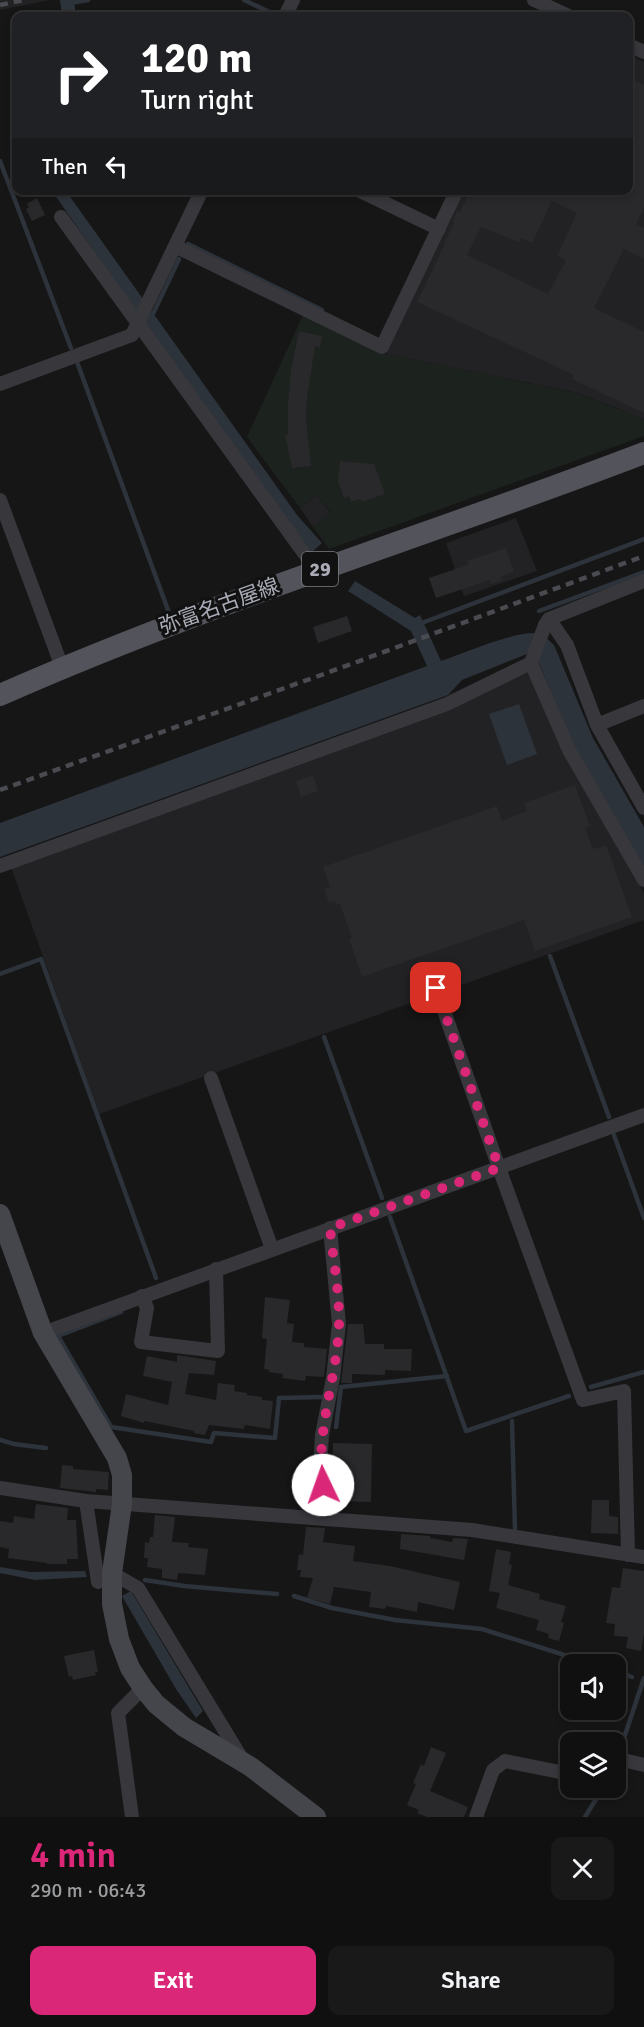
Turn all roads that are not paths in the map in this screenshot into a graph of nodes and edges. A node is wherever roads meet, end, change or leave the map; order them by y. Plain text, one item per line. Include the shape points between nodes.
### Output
1 (200, 195) edge
2 (368, 195) edge
3 (455, 195) edge
4 (61, 216) dead end
5 (439, 229) junction
6 (175, 246) junction
7 (138, 322) junction
8 (0, 384) edge
9 (644, 453) edge
10 (0, 500) edge
11 (317, 571) junction
12 (643, 584) edge
13 (547, 624) junction
14 (531, 661) junction
15 (62, 667) junction
16 (0, 695) edge
17 (644, 706) edge
18 (597, 725) junction
19 (644, 808) edge
20 (0, 866) edge
21 (644, 880) edge
22 (436, 988) dead end
23 (211, 1078) dead end
24 (644, 1115) edge
25 (499, 1168) junction
26 (0, 1214) edge
27 (330, 1228) junction
28 (272, 1249) junction
29 (216, 1269) junction
30 (142, 1296) junction
31 (43, 1333) junction
32 (0, 1488) edge
33 (86, 1501) junction
34 (122, 1504) junction
35 (327, 1518) junction
36 (628, 1555) junction
37 (644, 1557) edge
38 (105, 1578) junction
39 (143, 1688) junction
40 (626, 1761) edge
41 (245, 1764) junction
42 (644, 1765) edge
43 (560, 1772) edge
44 (132, 1817) edge
45 (316, 1817) edge
46 (476, 1817) edge

1 - 6 street
2 - 5 street
3 - 5 street
4 - 7 street
5 - 6 street via 381,347
6 - 7 street
7 - 8 street via 132,335
7 - 11 street
9 - 11 main road, 弥富名古屋線 / 29
10 - 15 street
11 - 15 main road, 弥富名古屋線 / 29
12 - 13 street
13 - 14 street
13 - 18 street via 567,645
14 - 20 street via 447,704
14 - 21 street via 569,750
15 - 16 main road, 弥富名古屋線 / 29
17 - 18 street
18 - 19 street
22 - 25 street
23 - 28 street
24 - 25 street
25 - 27 street
25 - 36 street via 583,1400 624,1391
26 - 31 street
27 - 28 street
27 - 35 street via 339,1324 322,1435 320,1468
28 - 29 street
29 - 30 street
29 - 30 street via 218,1351 141,1342 147,1308
30 - 31 street
31 - 34 street via 117,1458 122,1475
32 - 33 street
33 - 34 street
33 - 38 street
34 - 35 street
34 - 38 street
35 - 36 street via 472,1530
36 - 37 street
38 - 39 street via 119,1639
38 - 41 street via 138,1588
39 - 41 street via 184,1727
39 - 44 street via 118,1713
40 - 42 street
41 - 45 street
43 - 46 street via 505,1761 493,1770

